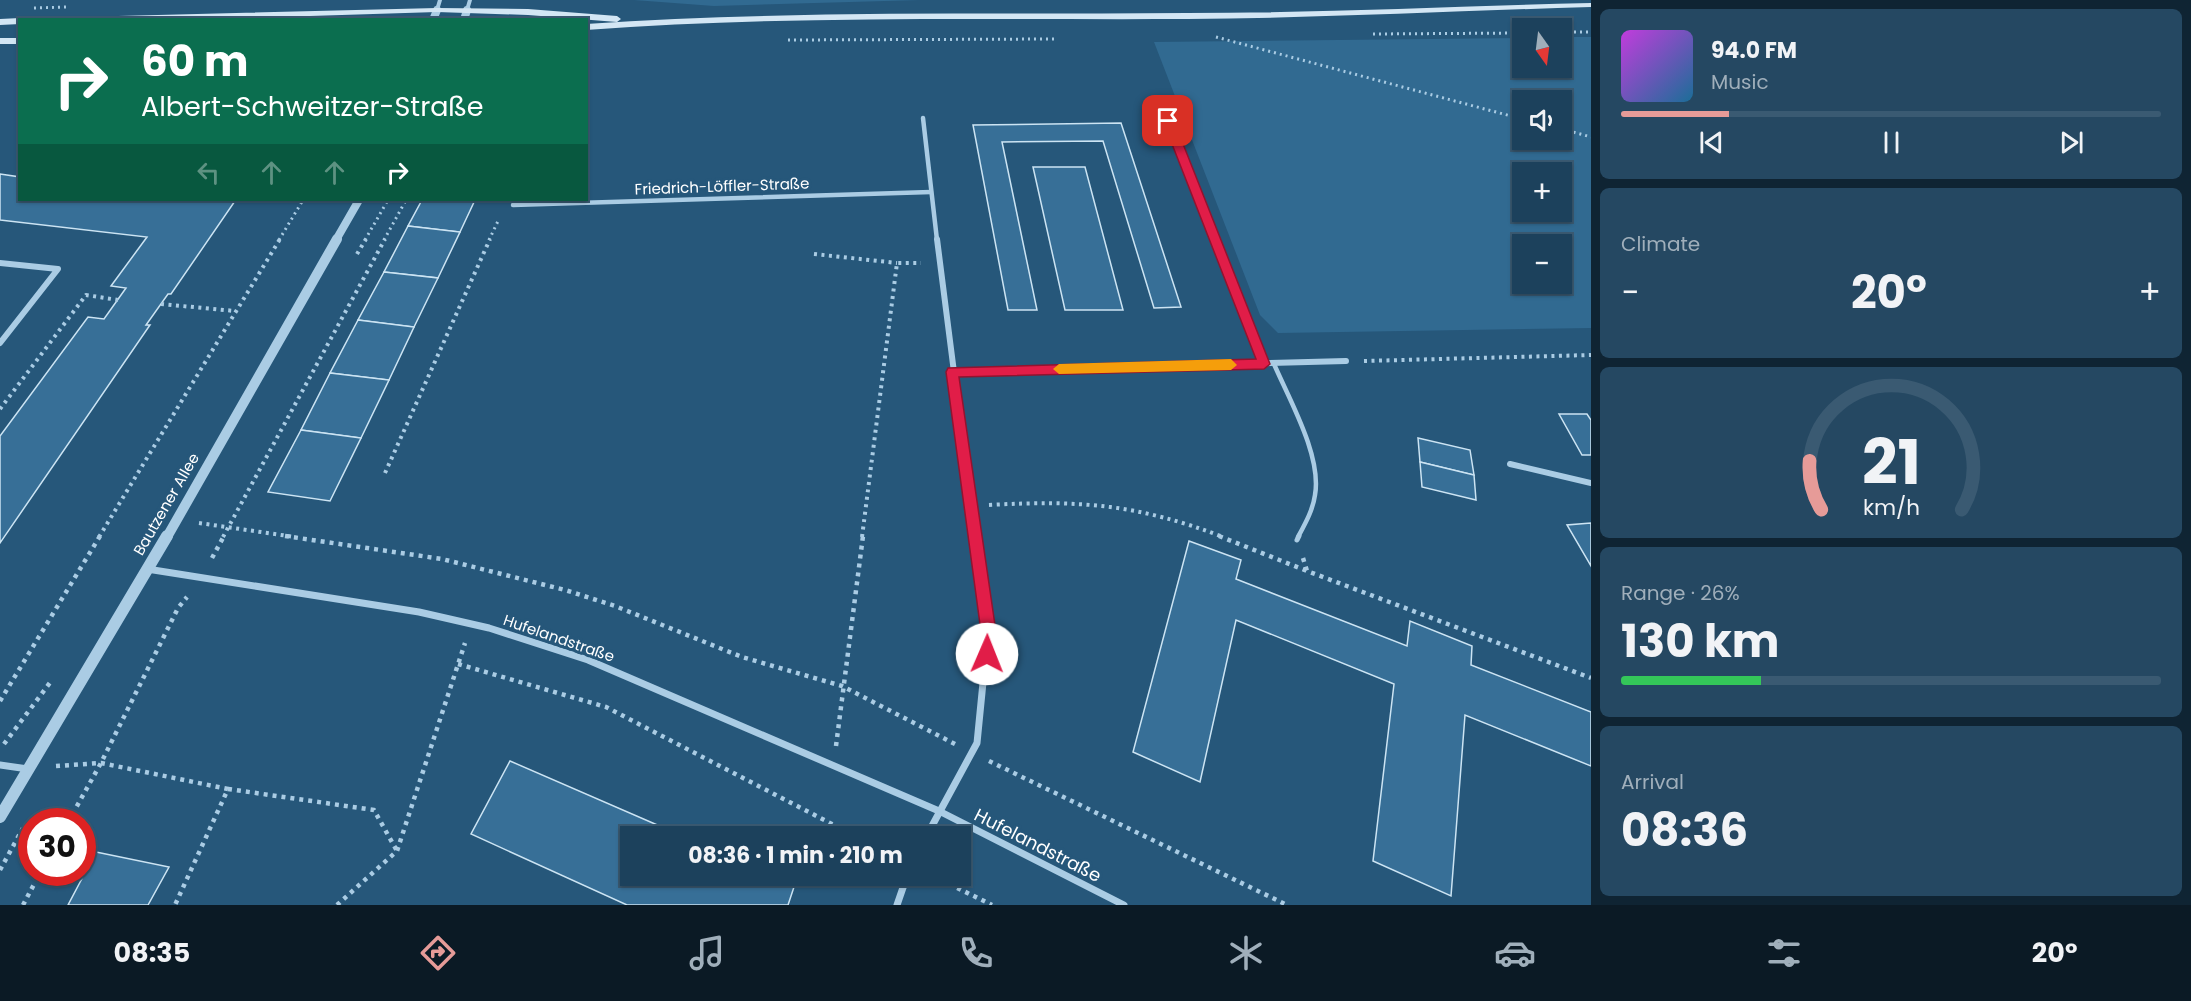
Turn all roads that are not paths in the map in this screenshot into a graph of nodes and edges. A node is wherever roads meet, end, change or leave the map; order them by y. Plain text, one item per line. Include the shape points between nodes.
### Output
1 (440, 0) edge
2 (470, 0) edge
3 (1591, 5) edge
4 (437, 10) junction
5 (467, 10) junction
6 (151, 18) edge
7 (434, 18) edge
8 (465, 18) edge
9 (18, 21) edge
10 (0, 22) edge
11 (654, 22) junction
12 (588, 27) edge
13 (18, 40) edge
14 (0, 41) edge
15 (923, 118) dead end
16 (1168, 121) dead end
17 (931, 192) junction
18 (357, 201) edge
19 (513, 205) road end
20 (0, 263) edge
21 (0, 344) edge
22 (1346, 361) road end
23 (1264, 364) junction
24 (1274, 364) junction
25 (952, 372) junction
26 (1510, 464) dead end
27 (1591, 483) edge
28 (1297, 540) road end
29 (147, 569) junction
30 (0, 765) edge
31 (28, 769) junction
32 (939, 812) junction
33 (0, 817) edge
34 (932, 826) edge
35 (904, 886) edge
36 (897, 905) edge
37 (1124, 905) edge

1 - 4 lane
2 - 5 lane
3 - 11 main road via 1190,16
4 - 5 main road
4 - 6 main road
4 - 7 street
5 - 8 street
5 - 11 main road
9 - 10 main road
11 - 12 main road
13 - 14 main road
15 - 17 street
16 - 23 lane
17 - 19 street, Friedrich-Löffler-Straße
17 - 25 street
18 - 29 street, Bautzener Allee
20 - 21 street via 58,269
22 - 24 street
23 - 24 street
23 - 25 street
24 - 28 lane via 1312,457 1316,477 1311,510
25 - 32 street via 988,632 977,743
26 - 27 street
29 - 31 street, Bautzener Allee
29 - 32 street, Hufelandstraße via 472,624 588,660
30 - 31 street
31 - 33 street, Bautzener Allee
32 - 34 street
32 - 37 street, Hufelandstraße
35 - 36 street

